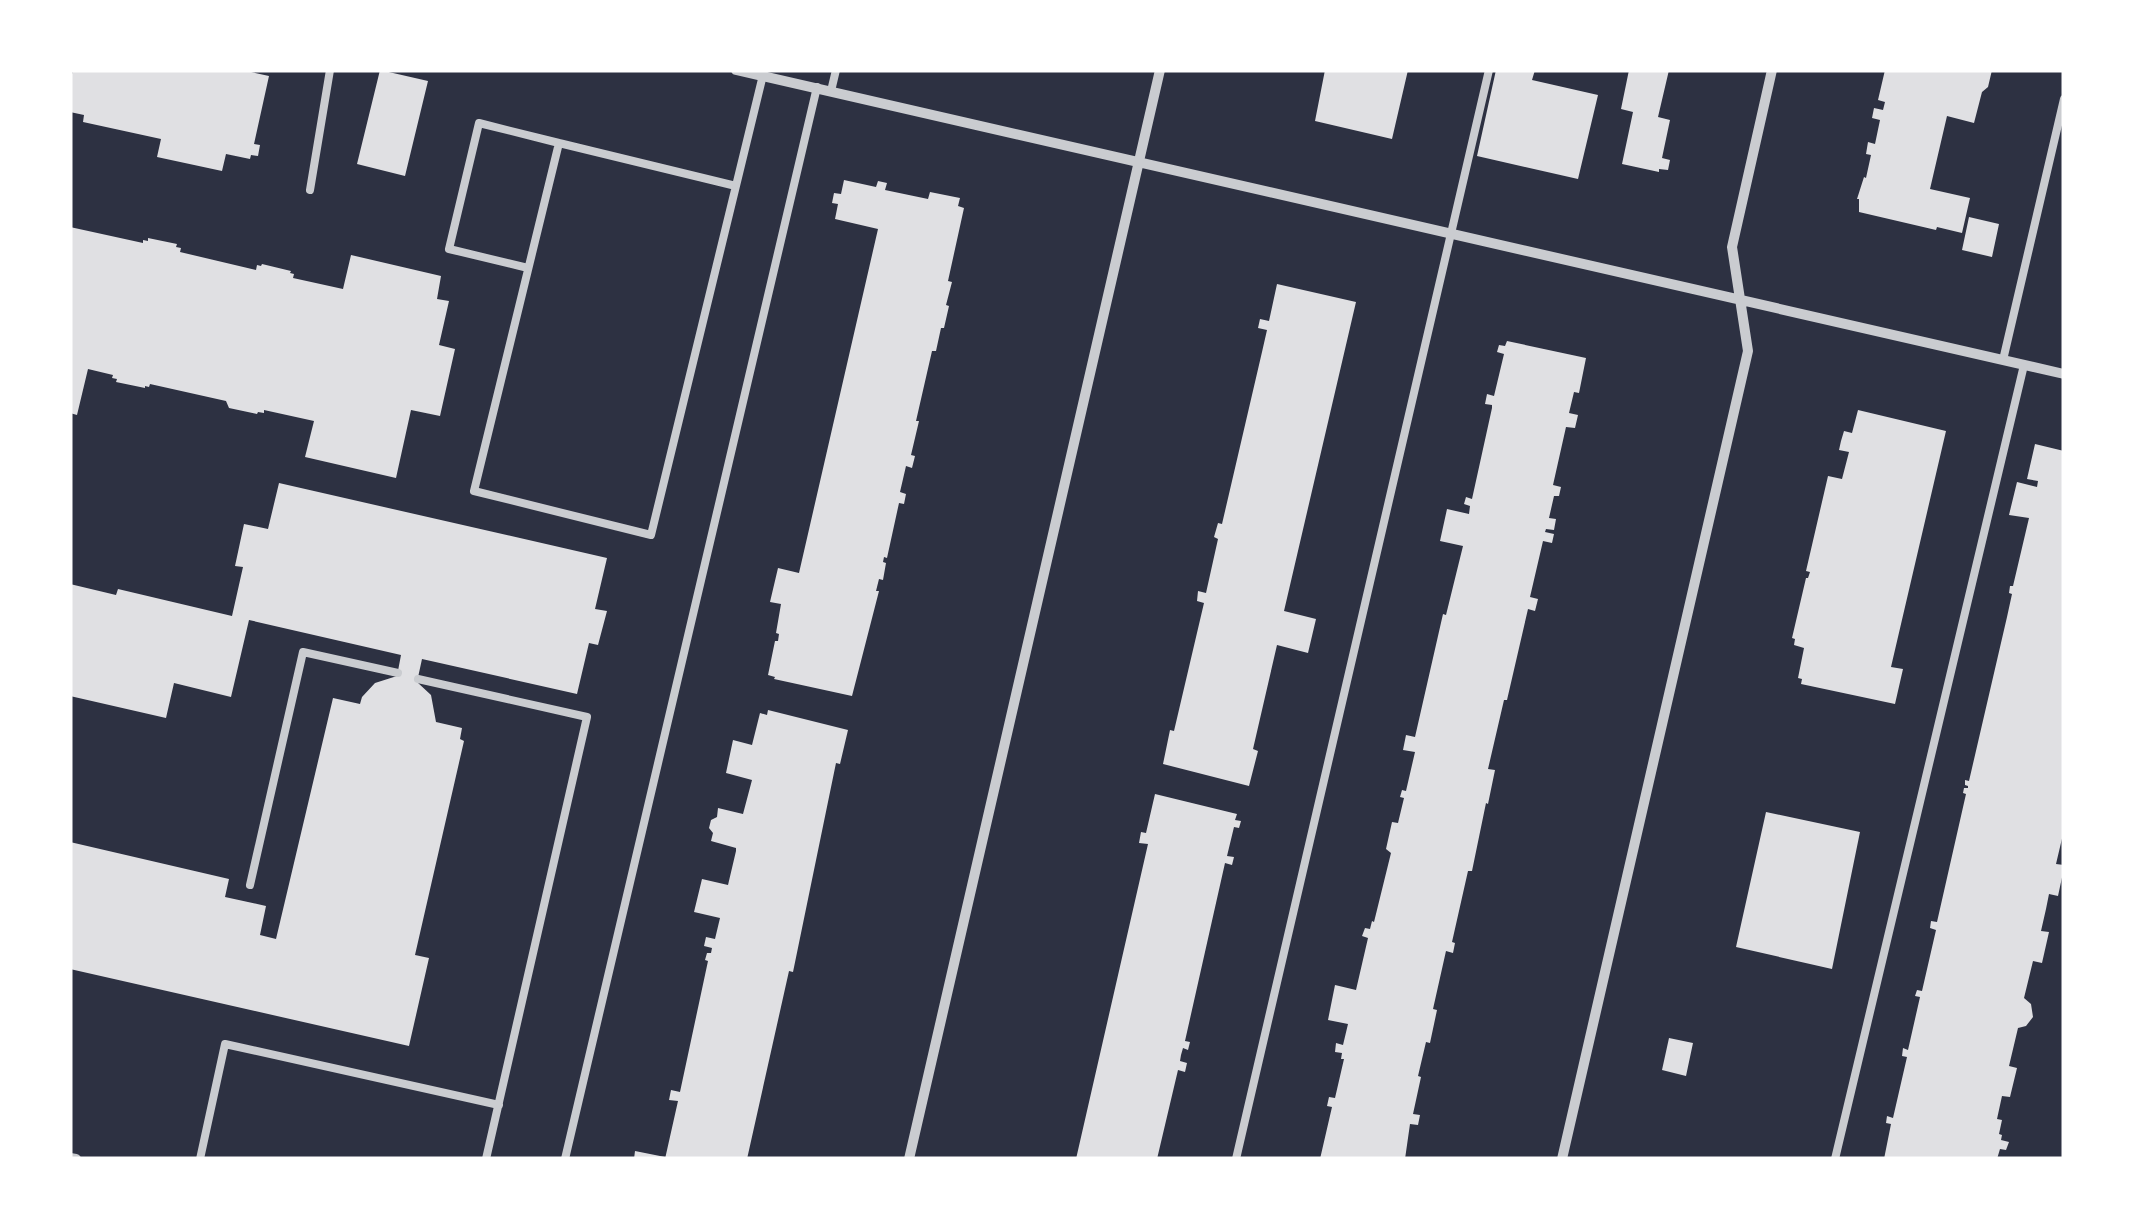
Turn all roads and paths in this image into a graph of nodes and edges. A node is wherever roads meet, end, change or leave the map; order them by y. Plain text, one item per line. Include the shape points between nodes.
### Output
1 (330, 70) edge
2 (739, 70) edge
3 (836, 70) edge
4 (1160, 70) edge
5 (1489, 70) edge
6 (1772, 70) edge
7 (763, 76) junction
8 (817, 87) junction
9 (831, 90) junction
10 (2064, 99) edge
11 (559, 143) junction
12 (1139, 161) junction
13 (736, 186) junction
14 (310, 190) dead end
15 (1451, 233) junction
16 (528, 268) junction
17 (1740, 300) junction
18 (2002, 360) junction
19 (2024, 365) junction
20 (2064, 374) edge
21 (398, 674) dead end
22 (418, 679) dead end
23 (250, 885) dead end
24 (499, 1105) junction
25 (200, 1159) edge
26 (486, 1159) edge
27 (565, 1159) edge
28 (909, 1159) edge
29 (1236, 1159) edge
30 (1562, 1159) edge
31 (1835, 1159) edge

1 - 14 lane
2 - 7 street
3 - 9 lane
4 - 12 street
5 - 15 lane
6 - 17 street via 1732,247
7 - 8 street
7 - 13 lane
8 - 9 street
8 - 27 lane
9 - 12 street
10 - 18 lane
11 - 13 lane
11 - 16 lane
11 - 16 lane via 479,123 470,159 449,249
12 - 15 street
12 - 28 street
13 - 16 lane via 651,535 474,491
15 - 17 street
15 - 29 lane
17 - 18 street
17 - 30 street via 1748,351
18 - 19 street
19 - 20 street
19 - 31 lane
21 - 23 lane via 304,652
22 - 24 lane via 587,717
24 - 25 lane via 225,1044
24 - 26 lane

